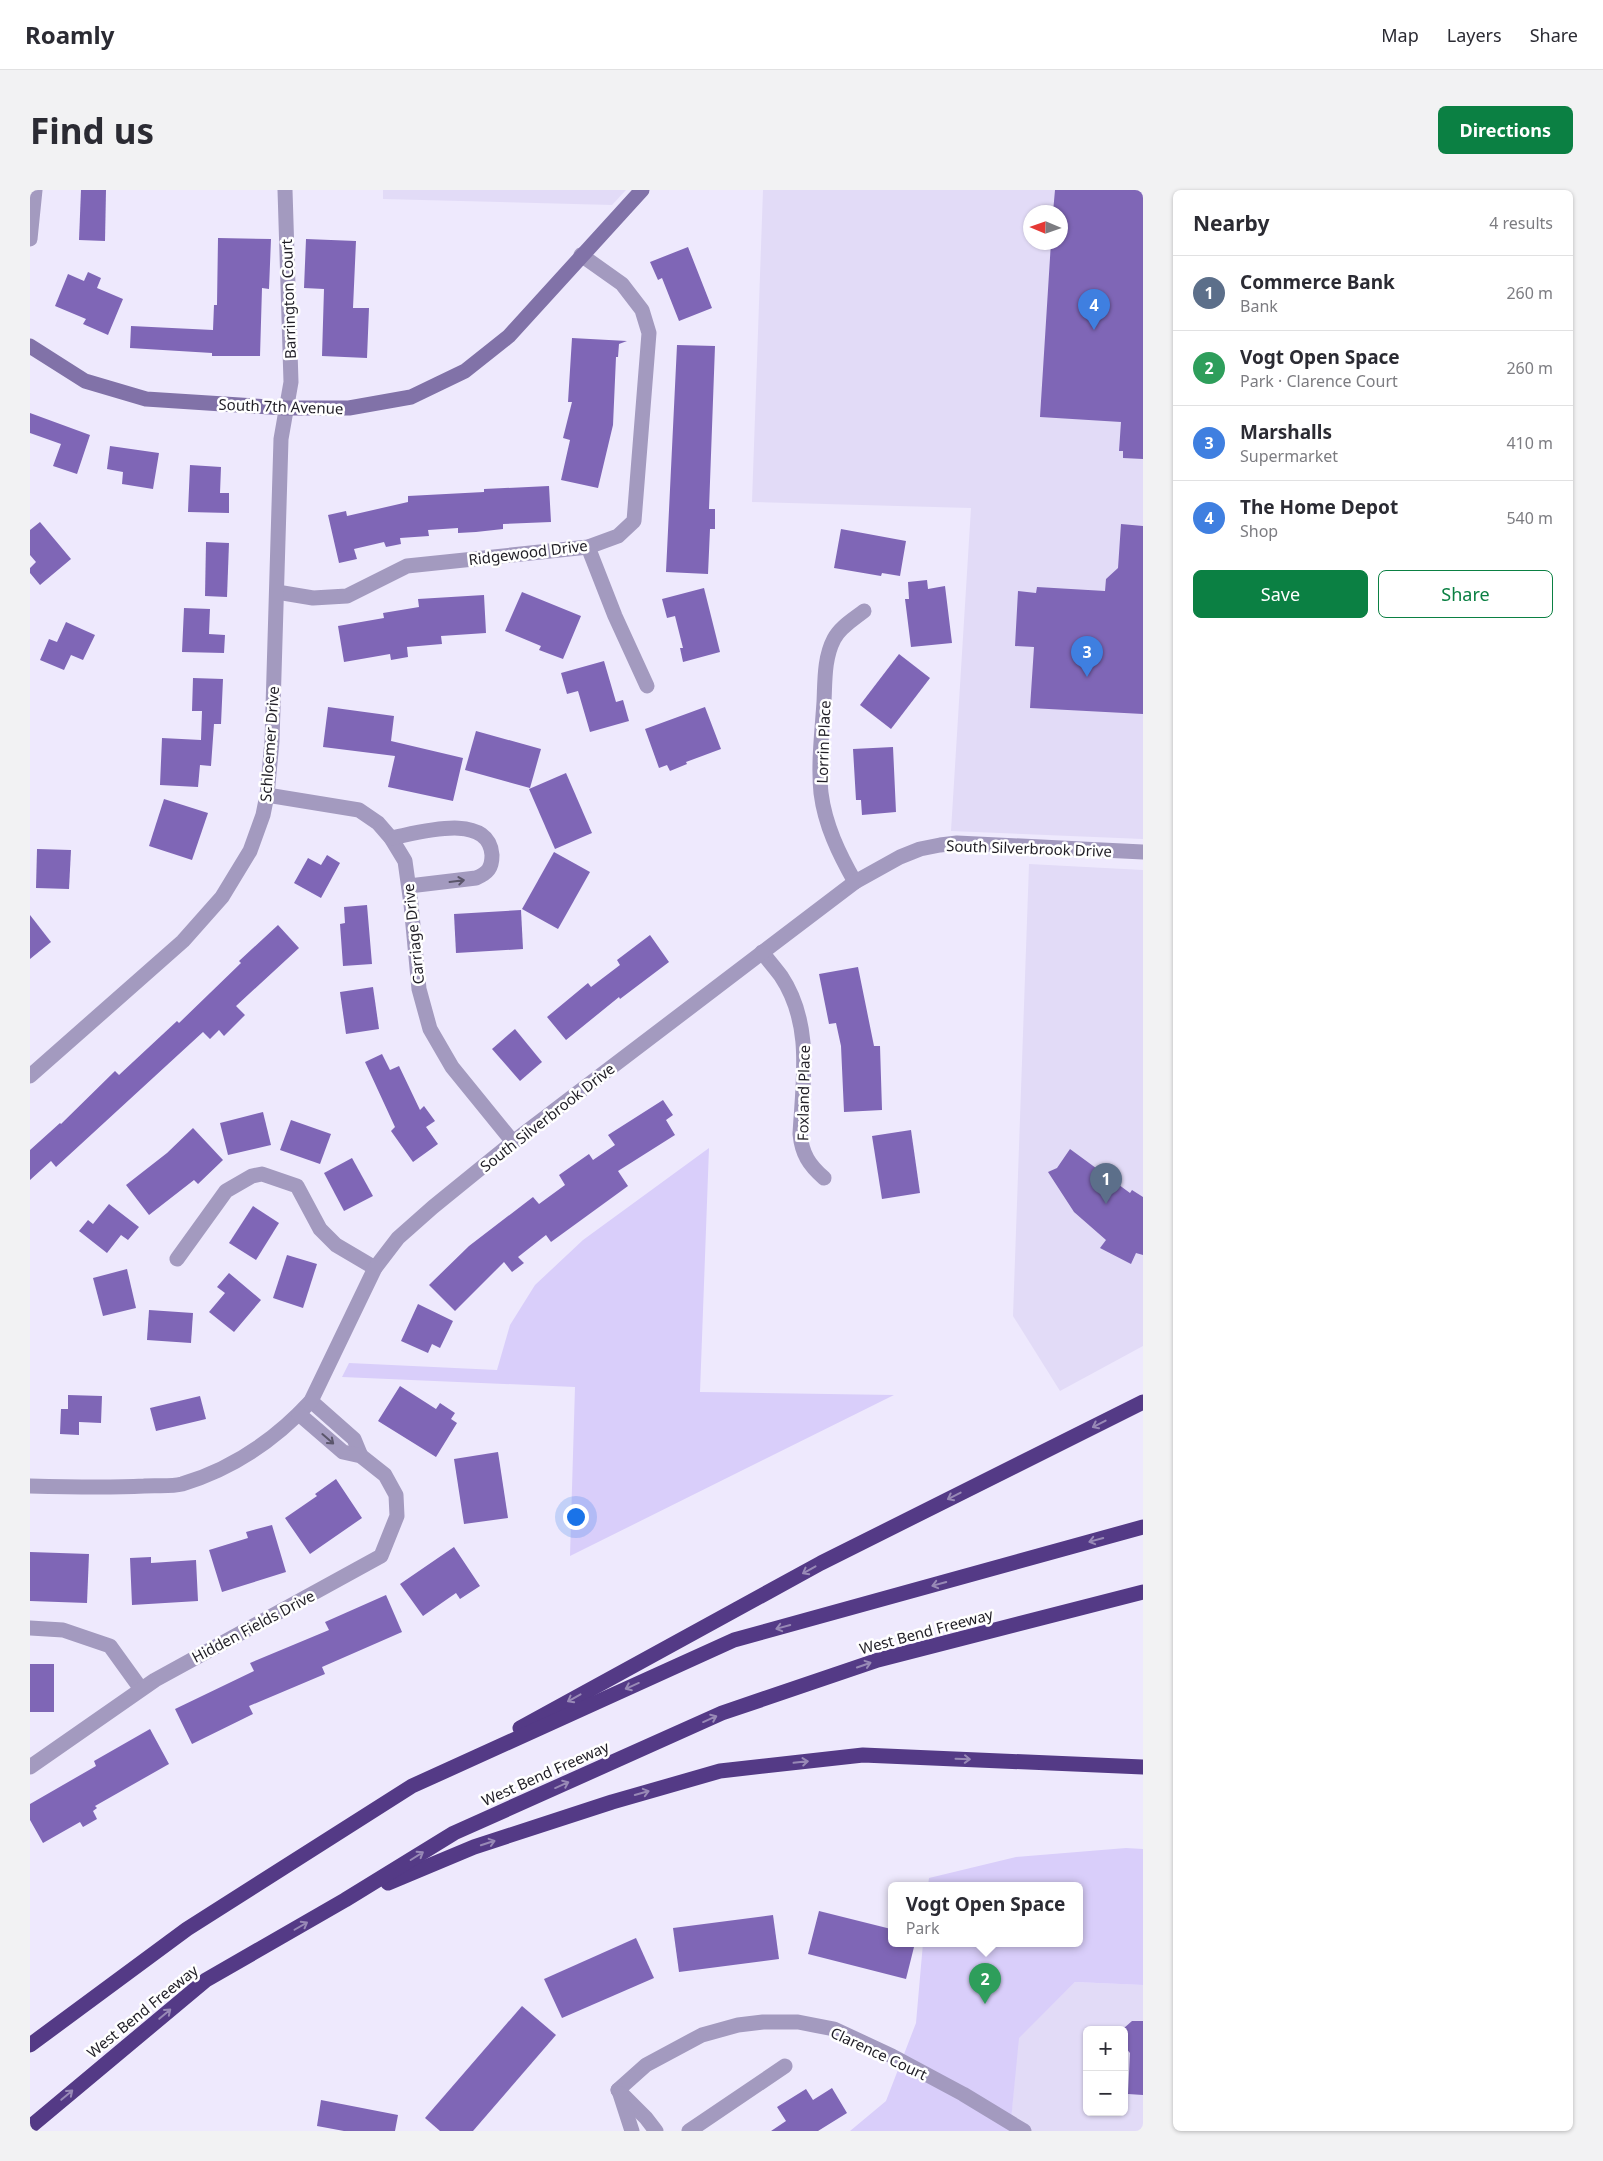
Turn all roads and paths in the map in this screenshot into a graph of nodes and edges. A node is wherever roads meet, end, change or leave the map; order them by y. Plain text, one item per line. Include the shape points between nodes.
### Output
1 (35, 190) edge
2 (285, 190) edge
3 (642, 190) edge
4 (30, 239) edge
5 (581, 255) junction
6 (30, 346) edge
7 (285, 408) junction
8 (588, 547) junction
9 (276, 592) junction
10 (864, 610) dead end
11 (647, 686) dead end
12 (267, 794) junction
13 (391, 838) junction
14 (1143, 852) edge
15 (855, 882) junction
16 (409, 886) junction
17 (762, 952) junction
18 (30, 1076) edge
19 (512, 1142) junction
20 (824, 1178) dead end
21 (177, 1259) dead end
22 (375, 1268) junction
23 (311, 1401) junction
24 (1143, 1402) edge
25 (299, 1414) junction
26 (361, 1456) junction
27 (30, 1486) edge
28 (1143, 1527) edge
29 (1143, 1592) edge
30 (30, 1628) edge
31 (142, 1689) junction
32 (30, 1766) edge
33 (1143, 1766) edge
34 (412, 1786) junction
35 (345, 1900) junction
36 (30, 2044) edge
37 (785, 2066) dead end
38 (618, 2090) junction
39 (30, 2127) edge
40 (632, 2131) edge
41 (656, 2131) edge
42 (689, 2131) edge
43 (1024, 2131) edge

1 - 4 street
2 - 7 street, Barrington Court via 291,382
3 - 5 street, South 7th Avenue
5 - 7 street, South 7th Avenue via 509,336 465,371 411,397 380,404 349,408
5 - 8 street, Ridgewood Drive via 622,284 642,310 649,333 634,521 618,536
6 - 7 street, South 7th Avenue via 85,381 146,399
7 - 9 street, Schloemer Drive via 280,439
8 - 9 street, Ridgewood Drive via 407,566 347,596 313,598
8 - 11 street via 614,616
9 - 12 street, Schloemer Drive via 272,741
10 - 15 street, Lorrin Place via 838,632 829,653 820,769 821,794 829,826
12 - 13 street, Carriage Drive via 359,810 378,823
12 - 18 street, Schloemer Drive via 250,851 222,896 183,941
13 - 16 street, Carriage Drive via 405,862
16 -> 13 street via 487,874 492,864 487,838 476,831 451,828
14 - 15 street, South Silverbrook Drive via 957,843 920,849
15 - 17 street, South Silverbrook Drive
16 - 19 street, Carriage Drive via 419,989 430,1030 452,1067
17 - 19 street, South Silverbrook Drive
17 - 20 street, Foxland Place via 782,978 800,1016 805,1044 802,1148 806,1160
19 - 22 street, South Silverbrook Drive via 398,1238
21 - 22 street via 226,1191 262,1174 297,1186 320,1229 342,1249
22 - 23 street, South Silverbrook Drive
23 - 25 street, South Silverbrook Drive
23 - 26 street, Hidden Fields Drive via 354,1439
24 -> 34 highway via 821,1563
25 -> 26 street, Hidden Fields Drive via 343,1452
25 - 27 street, South Silverbrook Drive via 255,1450 220,1469 180,1484 102,1488
26 - 31 street, Hidden Fields Drive via 385,1475 396,1495 397,1516 381,1556
28 -> 34 highway via 734,1640
35 -> 29 highway, West Bend Freeway via 454,1833 722,1713 878,1660
30 - 31 street via 63,1630 110,1646
31 - 32 street, Hidden Fields Drive
35 -> 33 highway via 474,1847 720,1771 863,1755
34 - 36 highway via 187,1930
39 -> 35 highway, West Bend Freeway via 206,1980
37 - 42 street
38 - 40 street
38 - 41 street
38 - 43 street, Clarence Court via 646,2065 702,2035 738,2025 798,2022 834,2030 892,2056

